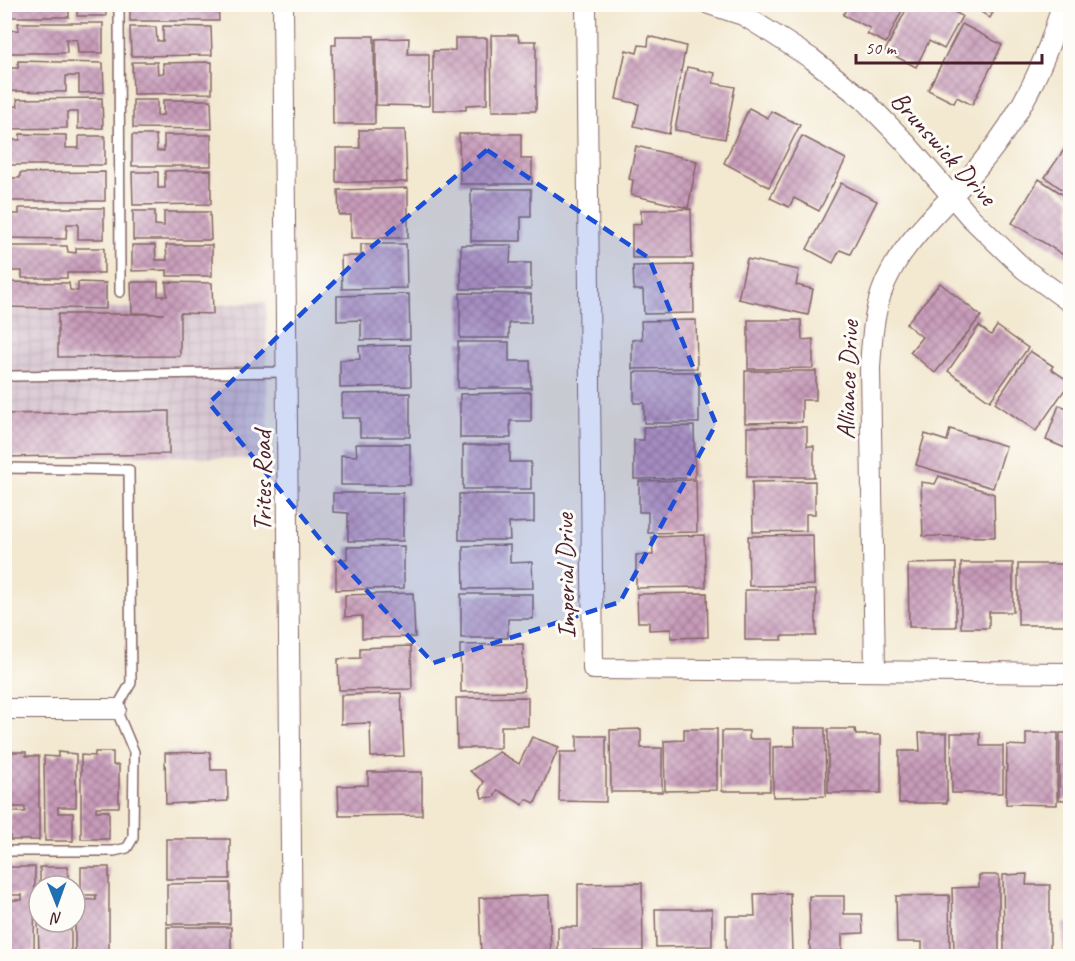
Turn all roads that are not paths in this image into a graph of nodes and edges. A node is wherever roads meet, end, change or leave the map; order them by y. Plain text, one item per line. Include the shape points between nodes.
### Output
1 (119, 4) edge
2 (283, 4) edge
3 (586, 4) edge
4 (709, 4) edge
5 (1062, 4) edge
6 (745, 10) edge
7 (951, 196) junction
8 (120, 292) dead end
9 (1071, 302) edge
10 (288, 372) junction
11 (13, 376) dead end
12 (4, 468) edge
13 (875, 671) junction
14 (1071, 673) edge
15 (4, 709) edge
16 (116, 709) junction
17 (4, 852) edge
18 (292, 957) edge

1 - 8 lane
2 - 10 street, Trites Road
3 - 13 street, Imperial Drive via 593,669
4 - 6 street, Brunswick Drive
5 - 7 street, Alliance Drive via 1037,76 1011,123
6 - 7 street, Brunswick Drive via 864,100
7 - 9 street, Brunswick Drive via 1024,269
7 - 13 street, Alliance Drive via 891,270 873,327 870,368
10 - 11 lane
10 - 18 street, Trites Road
12 - 16 lane via 129,470 131,683
13 - 14 street, Imperial Drive
15 - 16 street
16 - 17 lane via 134,752 134,838 127,848 114,852

